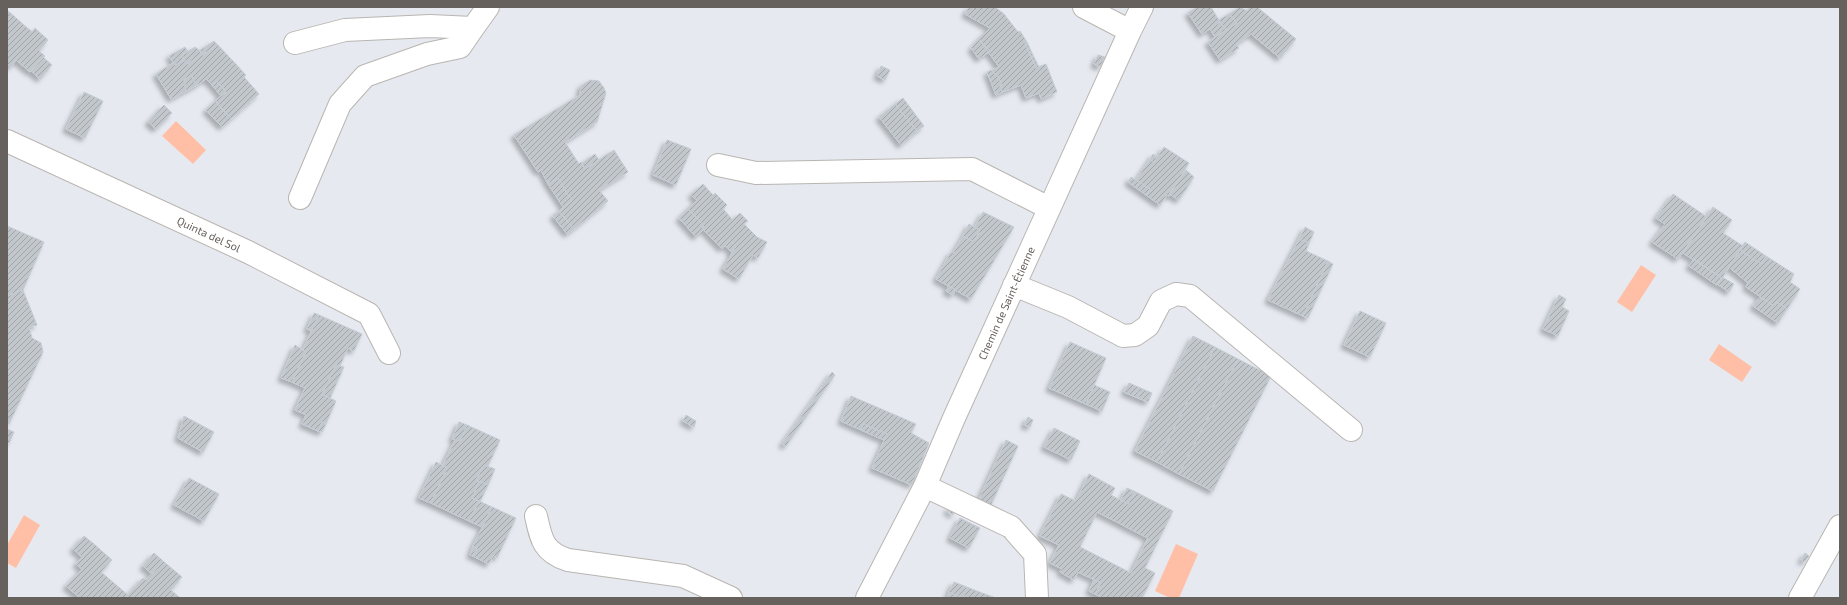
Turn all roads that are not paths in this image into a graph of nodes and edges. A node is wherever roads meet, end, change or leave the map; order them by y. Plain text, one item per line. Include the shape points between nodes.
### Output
1 (488, 7) edge
2 (1084, 7) edge
3 (1142, 7) edge
4 (473, 28) junction
5 (1130, 31) junction
6 (295, 43) dead end
7 (7, 141) edge
8 (718, 165) dead end
9 (300, 198) dead end
10 (1049, 208) junction
11 (1014, 285) junction
12 (389, 353) dead end
13 (1351, 430) dead end
14 (925, 486) junction
15 (536, 516) dead end
16 (1840, 526) edge
17 (731, 598) edge
18 (867, 598) edge
19 (1037, 598) edge
20 (1800, 598) edge

1 - 4 street
2 - 5 street
3 - 5 street, Chemin de Saint-Étienne
4 - 6 street via 430,26 344,30
4 - 9 street via 460,47 427,54 365,76 340,104
5 - 10 street, Chemin de Saint-Étienne
7 - 12 street, Quinta del Sol via 248,252 369,314
8 - 10 street via 756,173 972,169
10 - 11 street, Chemin de Saint-Étienne
11 - 13 street via 1068,307 1124,336 1135,335 1148,326 1161,301 1176,294 1190,296
11 - 14 street, Chemin de Saint-Étienne
14 - 18 street, Chemin de Saint-Étienne
14 - 19 street via 1011,527 1036,554
15 - 17 street via 541,540 548,550 558,557 683,576
16 - 20 street

